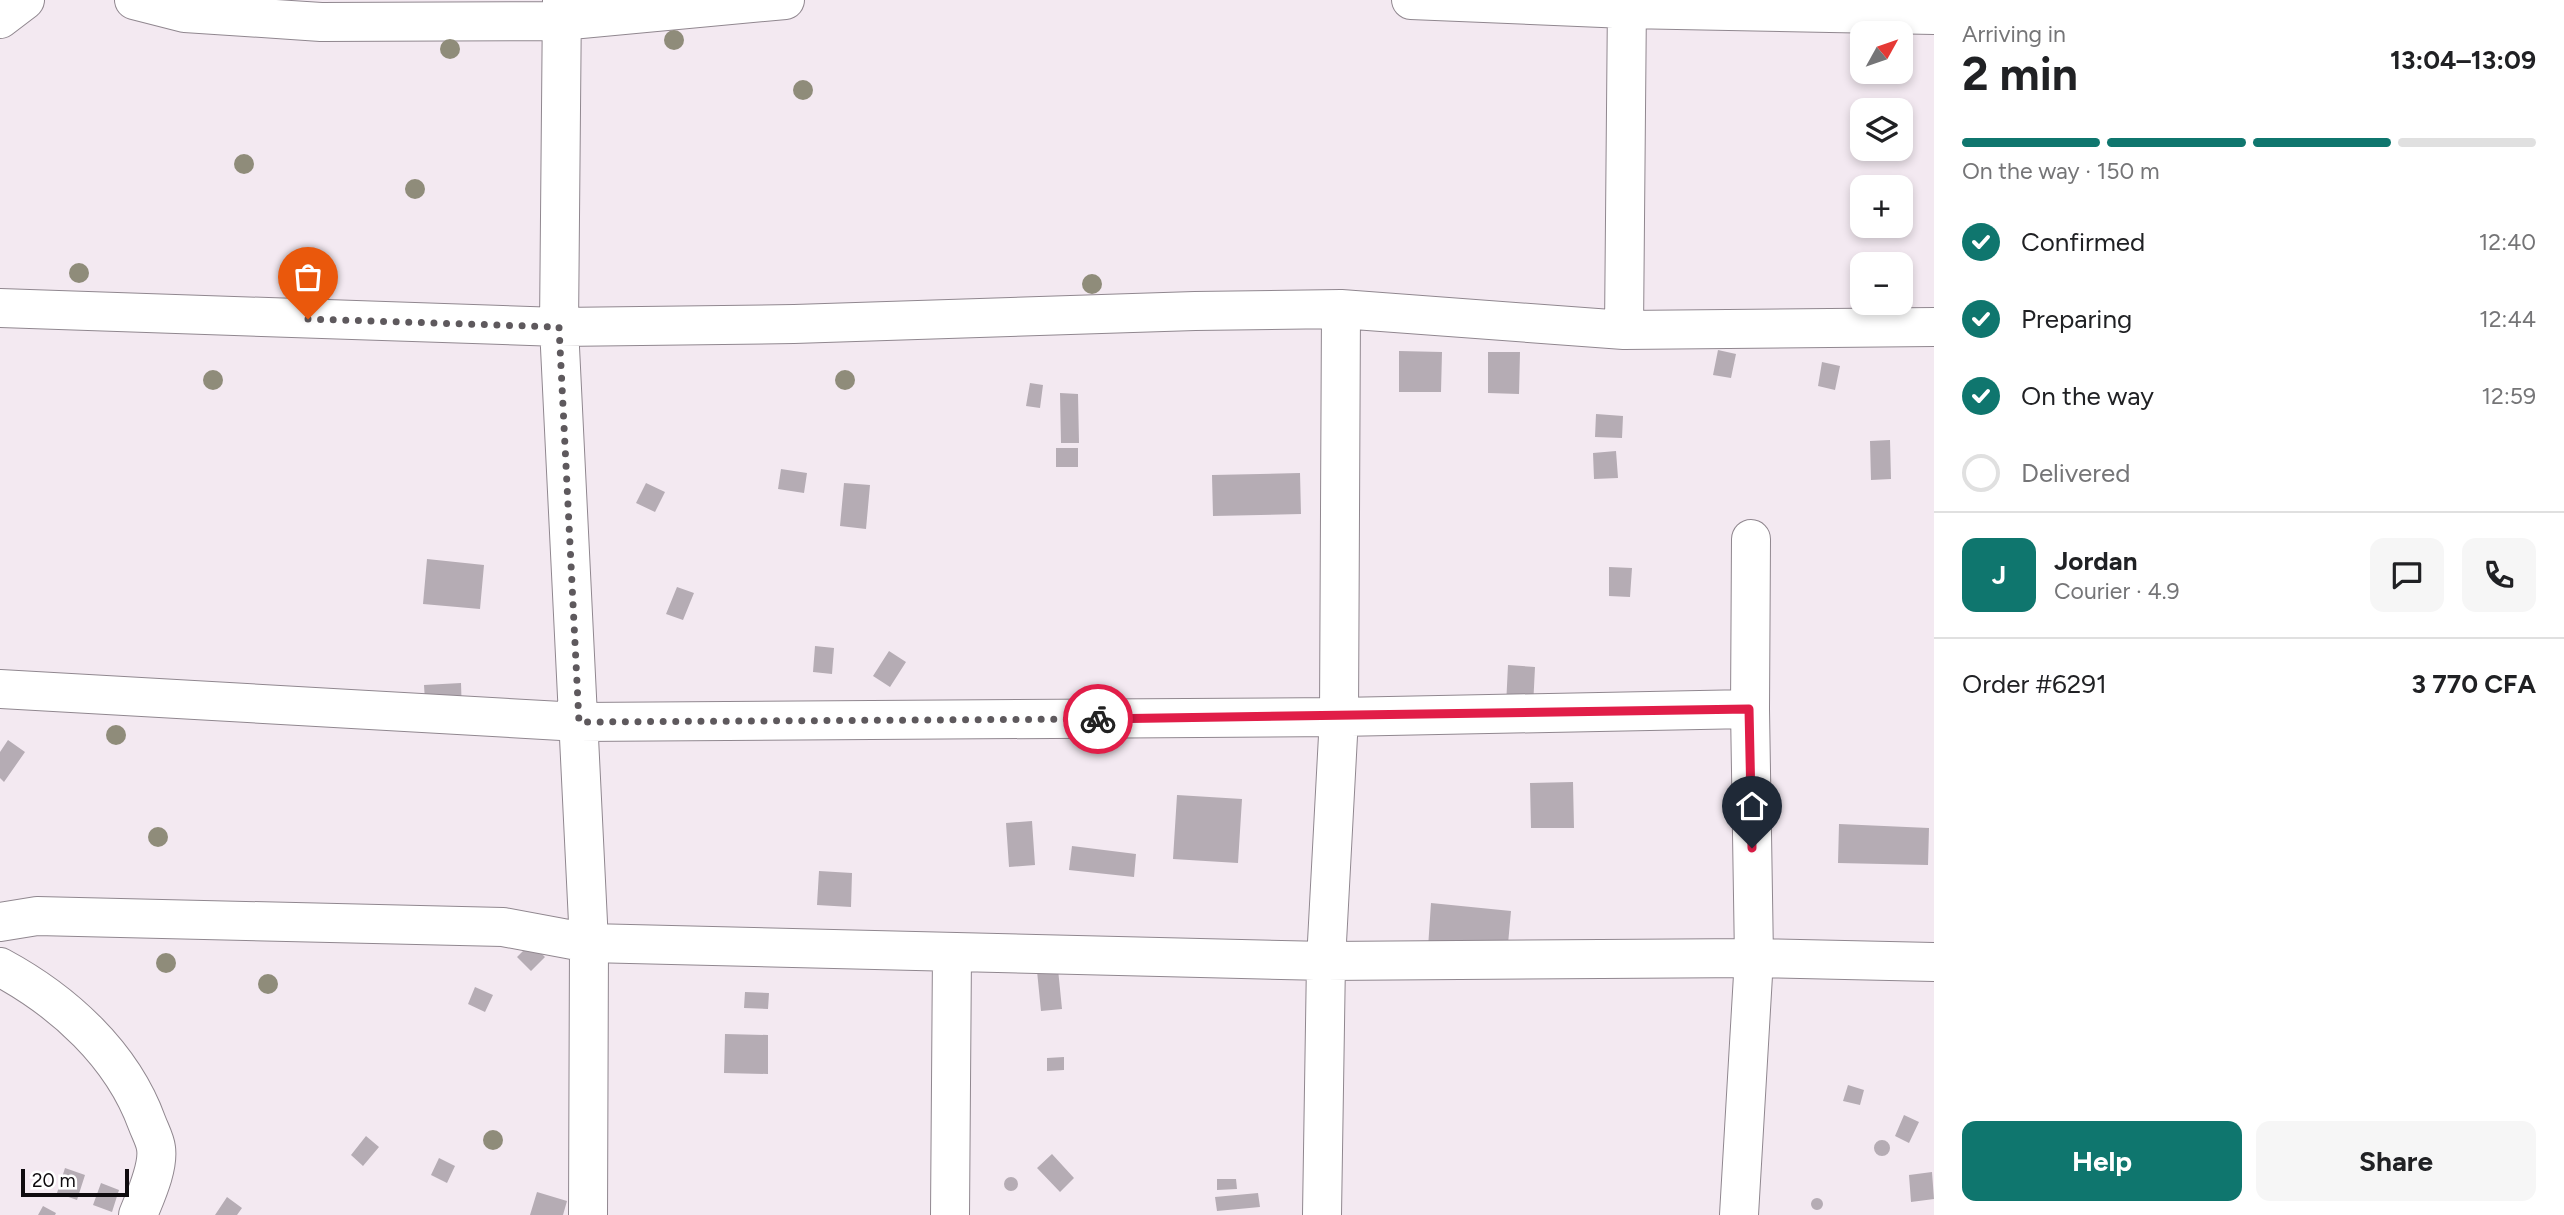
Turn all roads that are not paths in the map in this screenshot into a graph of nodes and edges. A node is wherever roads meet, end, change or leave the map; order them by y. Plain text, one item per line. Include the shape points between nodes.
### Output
1 (25, 0) edge
2 (134, 0) edge
3 (785, 0) edge
4 (1411, 0) edge
5 (1627, 4) edge
6 (561, 10) edge
7 (1934, 15) edge
8 (0, 19) edge
9 (0, 308) edge
10 (1341, 309) junction
11 (559, 327) junction
12 (1934, 327) edge
13 (1625, 330) junction
14 (1751, 539) dead end
15 (0, 688) edge
16 (1749, 709) junction
17 (1339, 717) junction
18 (579, 722) junction
19 (0, 922) edge
20 (589, 943) junction
21 (952, 952) junction
22 (1754, 958) junction
23 (1326, 961) junction
24 (1934, 962) edge
25 (0, 967) edge
26 (138, 1215) edge
27 (588, 1215) edge
28 (950, 1215) edge
29 (1322, 1215) edge
30 (1739, 1215) edge

1 - 8 street
2 - 6 street via 185,13 321,22
3 - 6 street
4 - 5 street
5 - 7 street
5 - 13 street
6 - 11 street
9 - 11 street
10 - 11 street
10 - 13 street
10 - 17 street
11 - 18 street
12 - 13 street
14 - 16 street
15 - 18 street
16 - 17 street
16 - 22 street
17 - 18 street
17 - 23 street
18 - 20 street
19 - 20 street via 37,916 503,927
20 - 21 street
20 - 27 street
21 - 23 street
21 - 28 street
22 - 23 street
22 - 24 street
22 - 30 street
23 - 29 street
25 - 26 street via 51,998 105,1050 139,1102 156,1149 152,1177

